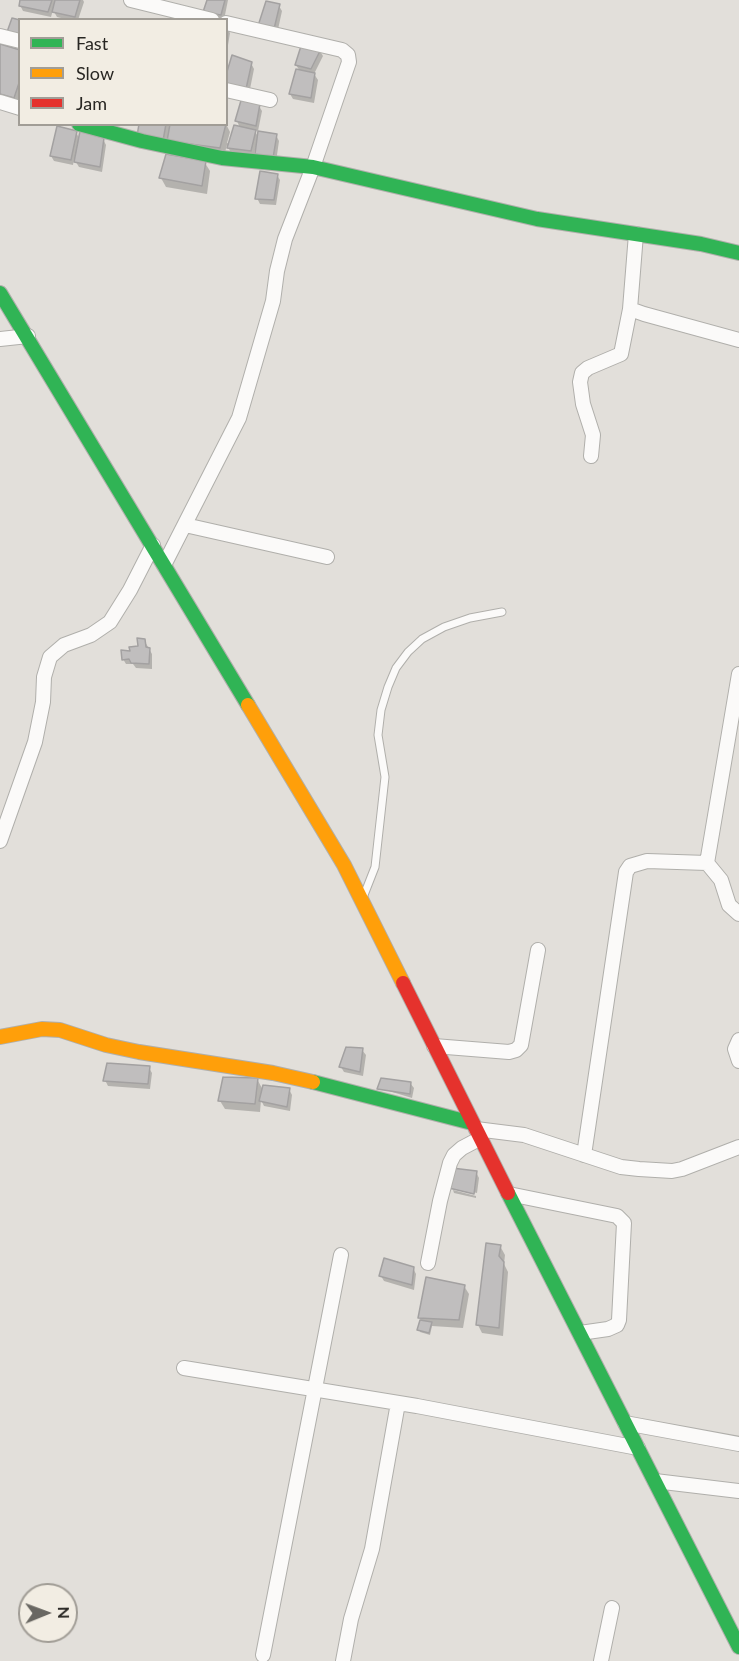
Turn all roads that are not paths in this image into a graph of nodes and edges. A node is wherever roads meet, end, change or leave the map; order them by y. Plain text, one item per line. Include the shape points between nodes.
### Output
1 (131, 0) edge
2 (204, 18) edge
3 (228, 23) edge
4 (0, 36) edge
5 (18, 40) edge
6 (228, 90) edge
7 (270, 100) dead end
8 (0, 102) edge
9 (18, 107) edge
10 (87, 126) edge
11 (313, 167) junction
12 (636, 234) junction
13 (739, 253) edge
14 (0, 293) edge
15 (630, 309) junction
16 (28, 336) junction
17 (0, 339) edge
18 (739, 340) edge
19 (591, 456) dead end
20 (185, 525) junction
21 (153, 545) junction
22 (327, 557) dead end
23 (165, 565) junction
24 (502, 612) dead end
25 (739, 674) edge
26 (0, 841) edge
27 (707, 863) junction
28 (361, 899) junction
29 (739, 914) edge
30 (538, 951) dead end
31 (0, 1037) edge
32 (739, 1040) edge
33 (434, 1046) junction
34 (739, 1061) edge
35 (476, 1130) junction
36 (739, 1147) edge
37 (584, 1155) junction
38 (509, 1194) junction
39 (341, 1255) dead end
40 (428, 1263) dead end
41 (580, 1333) junction
42 (184, 1368) dead end
43 (314, 1389) junction
44 (398, 1403) junction
45 (625, 1423) junction
46 (739, 1443) edge
47 (638, 1448) junction
48 (655, 1481) junction
49 (739, 1491) edge
50 (612, 1608) dead end
51 (739, 1647) edge
52 (263, 1655) dead end
53 (343, 1661) edge
54 (601, 1661) edge

1 - 2 street
3 - 11 street via 342,50 348,55 349,62
4 - 5 street
6 - 7 street
8 - 9 street
10 - 11 main road via 222,159
11 - 12 main road via 537,219
11 - 20 street via 283,245 273,301 244,403
12 - 13 main road
12 - 15 street
14 - 16 main road
15 - 18 street
15 - 19 street via 621,354 582,373 583,404 593,435
16 - 17 street
16 - 21 main road
20 - 22 street
20 - 23 street
21 - 23 main road
21 - 26 street via 110,622 63,645 50,657 35,742
23 - 28 main road
24 - 28 lane via 444,627 422,639 396,668 381,710 378,735 386,777 375,867
25 - 27 street via 730,746
27 - 29 street via 721,880 729,905
27 - 37 street via 637,862 626,872
28 - 33 main road
30 - 33 street via 516,1050
31 - 35 main road via 42,1029 60,1030 139,1052 335,1087
32 - 34 street via 735,1049
33 - 35 main road
35 - 37 street via 524,1135
35 - 38 main road
35 - 40 street via 450,1163
36 - 37 street via 672,1171 621,1167
38 - 41 main road
38 - 41 street via 617,1216 624,1223 617,1325
39 - 43 street
41 - 45 main road
42 - 43 street
43 - 44 street
43 - 52 street
44 - 47 street
44 - 53 street via 372,1549
45 - 46 street
45 - 47 main road
47 - 48 main road
48 - 49 street
48 - 51 main road
50 - 54 street

